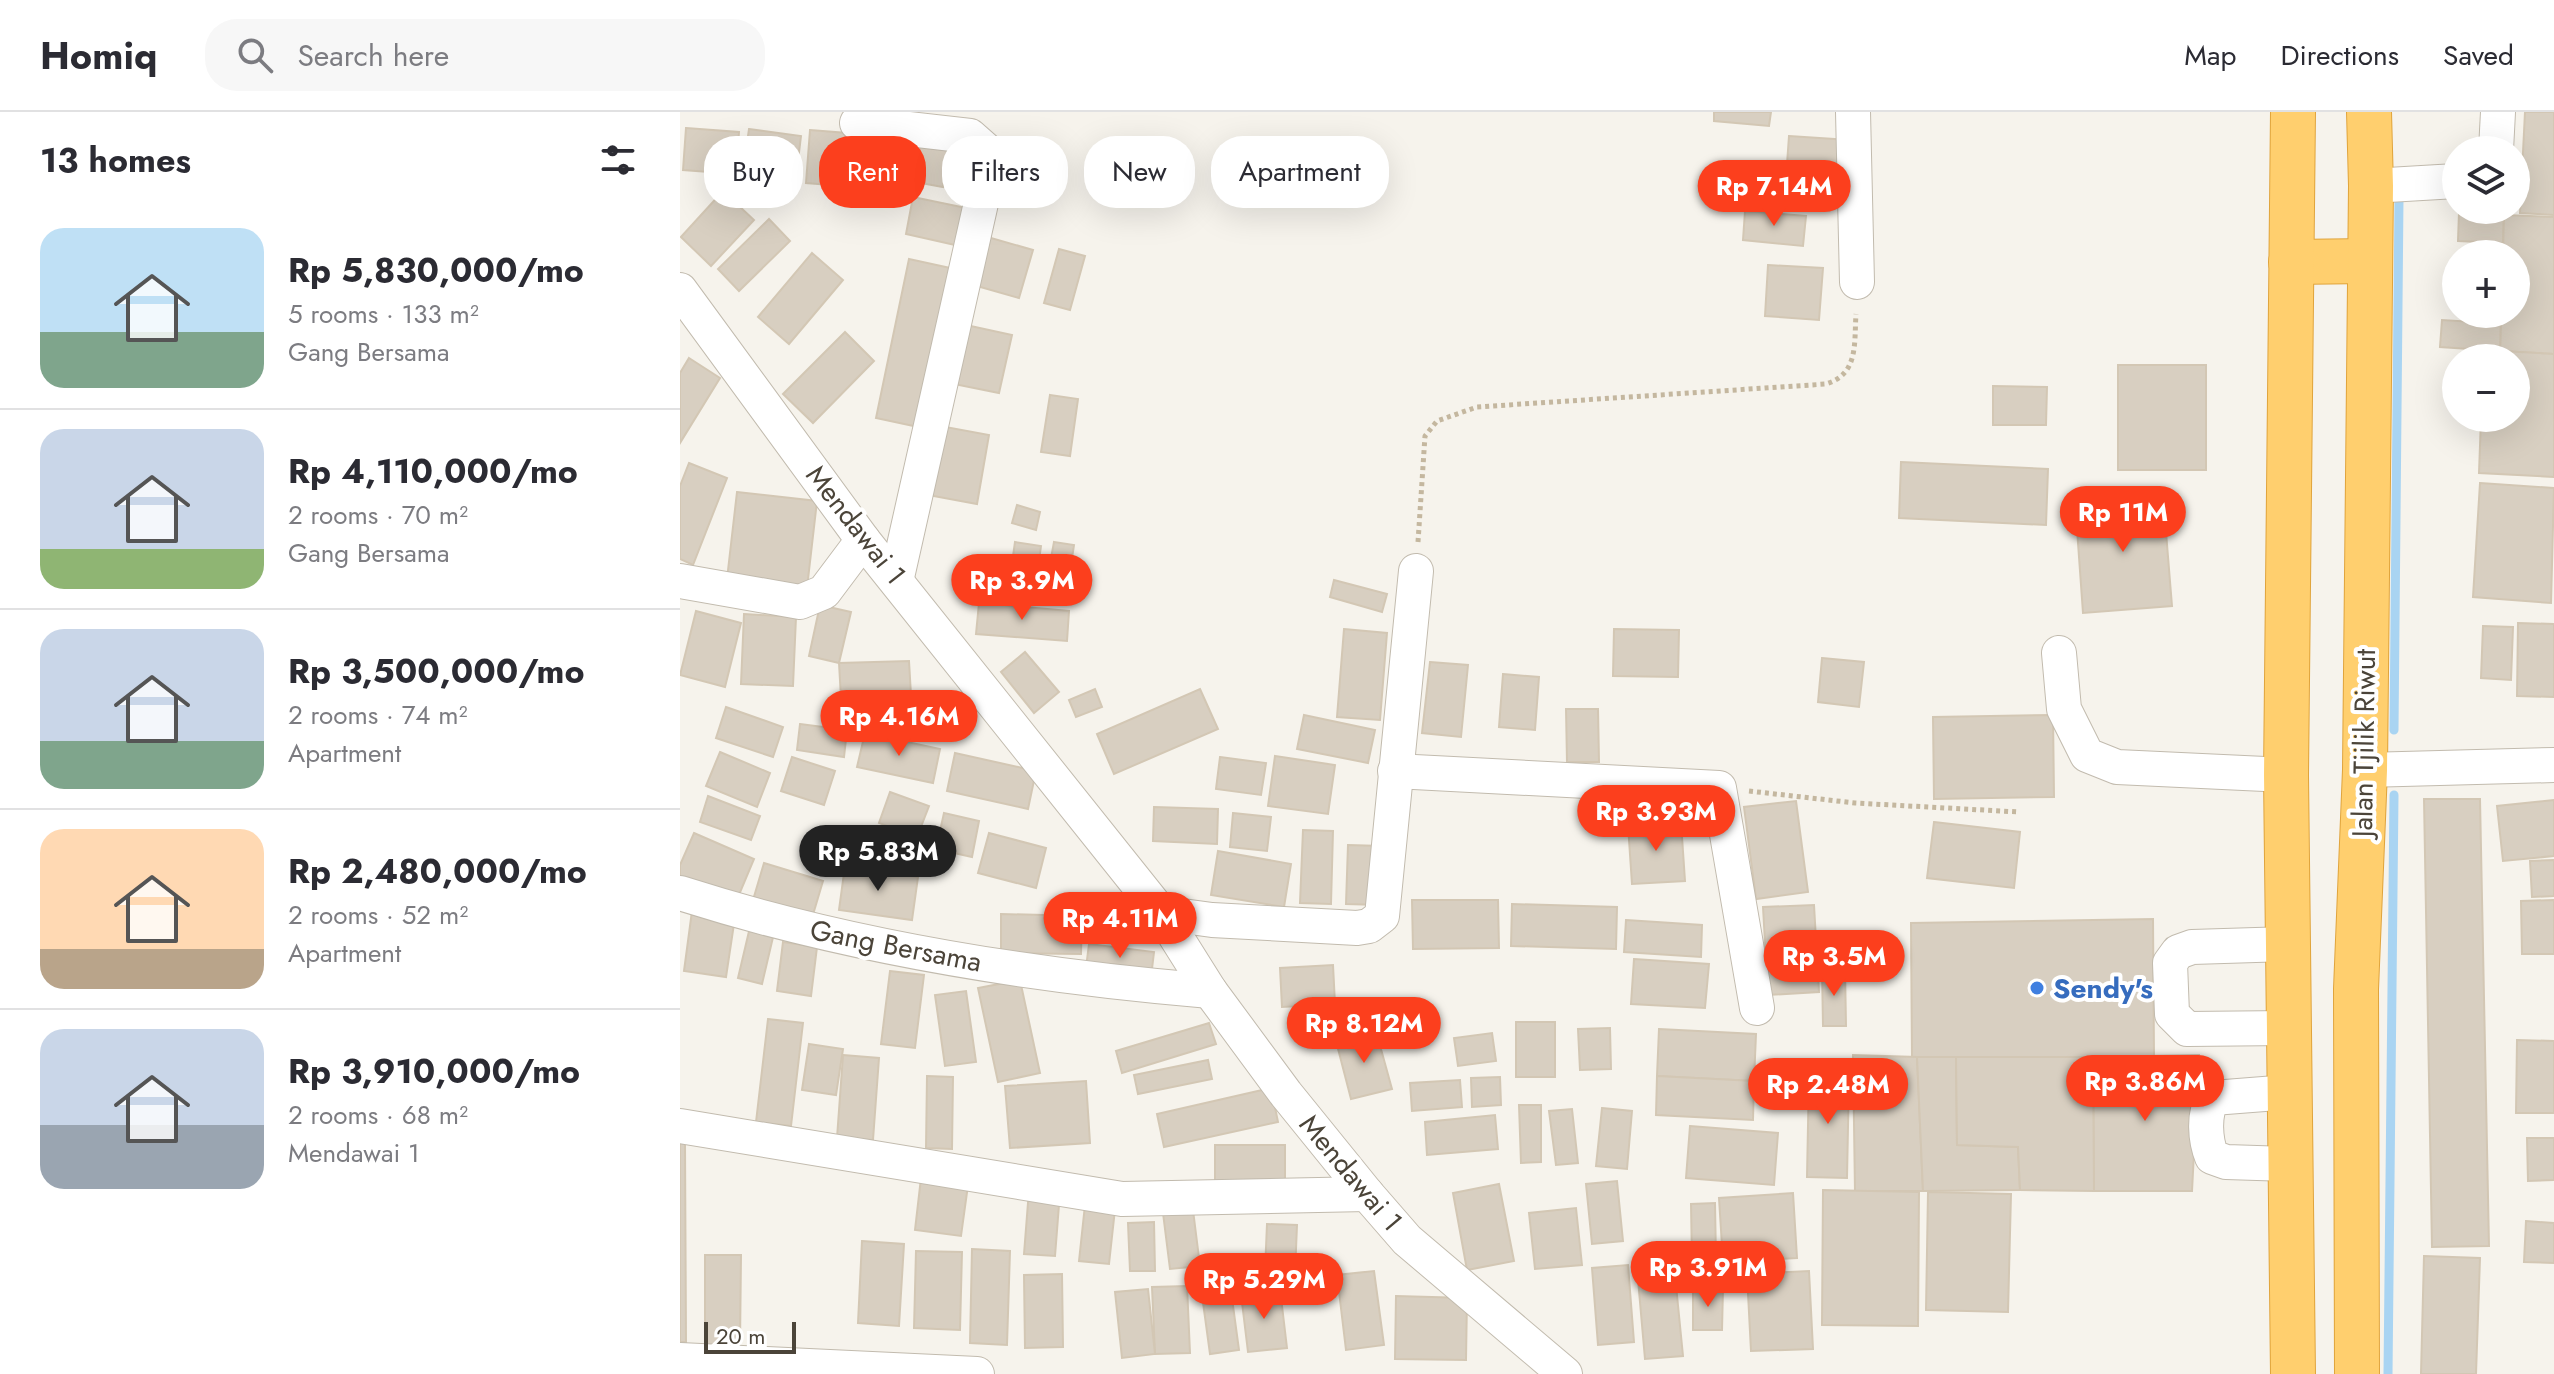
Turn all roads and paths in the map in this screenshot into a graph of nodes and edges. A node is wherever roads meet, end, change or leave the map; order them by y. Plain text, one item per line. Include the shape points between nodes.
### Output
1 (1853, 112) edge
2 (2293, 112) edge
3 (2369, 112) edge
4 (2498, 112) edge
5 (857, 123) dead end
6 (2497, 136) edge
7 (2442, 182) edge
8 (2371, 186) junction
9 (2369, 261) junction
10 (2291, 262) junction
11 (1857, 282) joint
12 (680, 290) edge
13 (863, 540) junction
14 (1416, 571) joint
15 (897, 577) junction
16 (680, 581) edge
17 (2059, 653) dead end
18 (2554, 765) edge
19 (2365, 770) junction
20 (1395, 771) junction
21 (2286, 775) junction
22 (1719, 788) junction
23 (2019, 812) dead end
24 (680, 893) edge
25 (1161, 913) junction
26 (2288, 944) junction
27 (1210, 991) junction
28 (1757, 1008) dead end
29 (2289, 1028) junction
30 (2289, 1092) junction
31 (680, 1126) edge
32 (2290, 1164) junction
33 (1367, 1194) junction
34 (680, 1360) edge
35 (977, 1374) edge
36 (1565, 1374) edge
37 (2293, 1374) edge
38 (2357, 1374) edge

1 - 11 street
2 - 10 highway
3 - 8 highway, Jalan Tjilik Riwut
4 - 6 street
5 - 15 street via 970,136 987,151 990,163
7 - 8 street
8 - 9 highway, Jalan Tjilik Riwut
9 - 10 highway
9 - 19 highway, Jalan Tjilik Riwut
10 - 21 highway
11 - 14 path via 1853,363 1837,380 1477,407 1437,421 1425,436
12 - 13 street, Mendawai 1
13 - 15 street, Mendawai 1
13 - 16 street via 824,592 800,602
14 - 20 street
15 - 25 street, Mendawai 1
17 - 21 street via 2064,709 2087,755 2117,767
18 - 19 street
19 - 38 highway, Jalan Tjilik Riwut via 2356,989
20 - 22 street
20 - 25 street via 1384,906 1378,922 1357,928
21 - 26 highway
22 - 23 path via 1855,803
22 - 28 street
24 - 27 street, Gang Bersama via 876,945 1075,980
25 - 27 street, Mendawai 1
26 - 29 highway
26 - 29 street via 2192,947 2178,952 2170,963 2172,1014 2187,1029
27 - 33 street, Mendawai 1
29 - 30 highway
30 - 32 highway
30 - 32 street via 2213,1098 2207,1144 2212,1157 2226,1162
31 - 33 street via 1122,1199
32 - 37 highway
33 - 36 street, Mendawai 1 via 1407,1240
34 - 35 street

